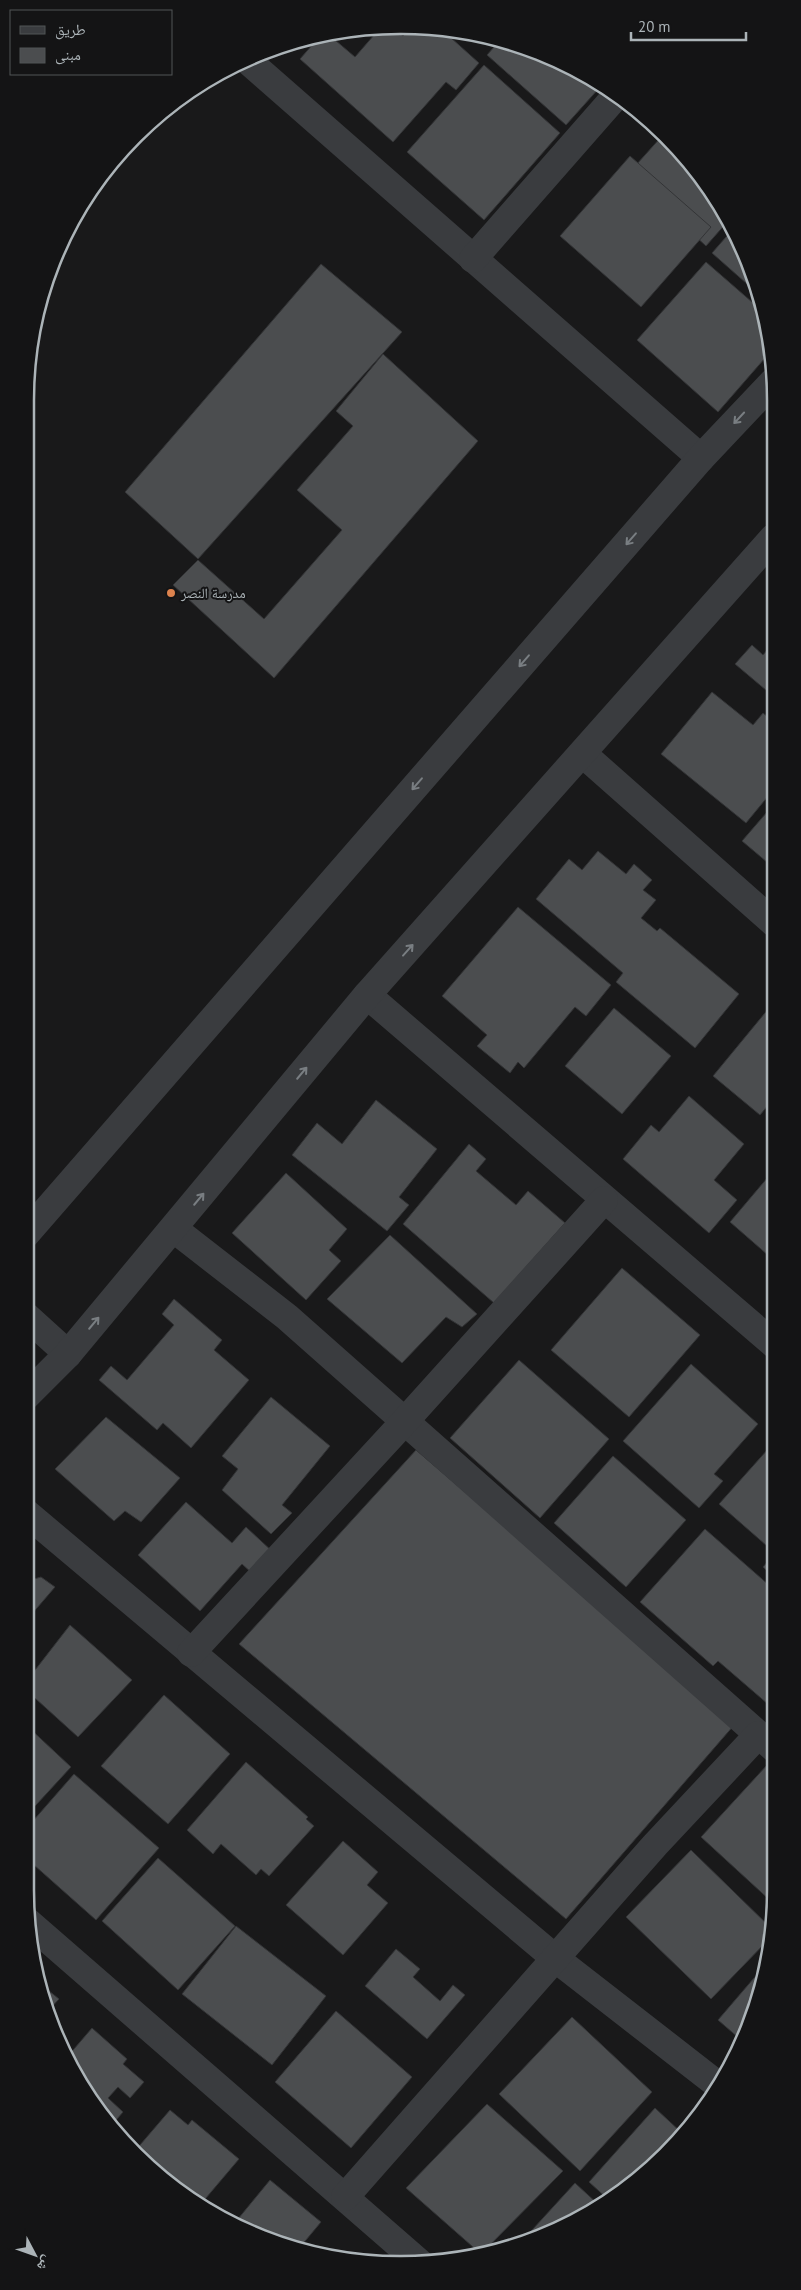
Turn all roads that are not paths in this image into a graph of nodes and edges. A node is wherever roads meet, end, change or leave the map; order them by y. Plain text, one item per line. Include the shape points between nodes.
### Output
1 (253, 65) edge
2 (612, 102) edge
3 (473, 259) junction
4 (767, 389) edge
5 (701, 458) junction
6 (767, 545) edge
7 (583, 754) junction
8 (767, 918) edge
9 (367, 995) junction
10 (604, 1200) junction
11 (34, 1225) edge
12 (174, 1229) junction
13 (34, 1323) edge
14 (767, 1338) edge
15 (68, 1354) junction
16 (34, 1388) edge
17 (405, 1421) junction
18 (34, 1520) edge
19 (191, 1653) junction
20 (767, 1742) edge
21 (36, 1929) edge
22 (556, 1959) junction
23 (713, 2081) edge
24 (345, 2197) junction
25 (411, 2256) edge

1 - 3 street
2 - 3 street
3 - 5 street
4 -> 5 street
5 -> 11 street
6 - 7 street
7 - 8 street
9 -> 7 street
9 - 10 street
12 -> 9 street
10 - 14 street
10 - 17 street
15 -> 12 street
12 - 17 street via 287,1317
13 - 15 street
15 - 16 street
17 - 19 street
17 - 20 street
18 - 19 street
19 - 22 street
20 - 22 street via 655,1846
21 - 24 street
22 - 23 street
22 - 24 street
24 - 25 street

